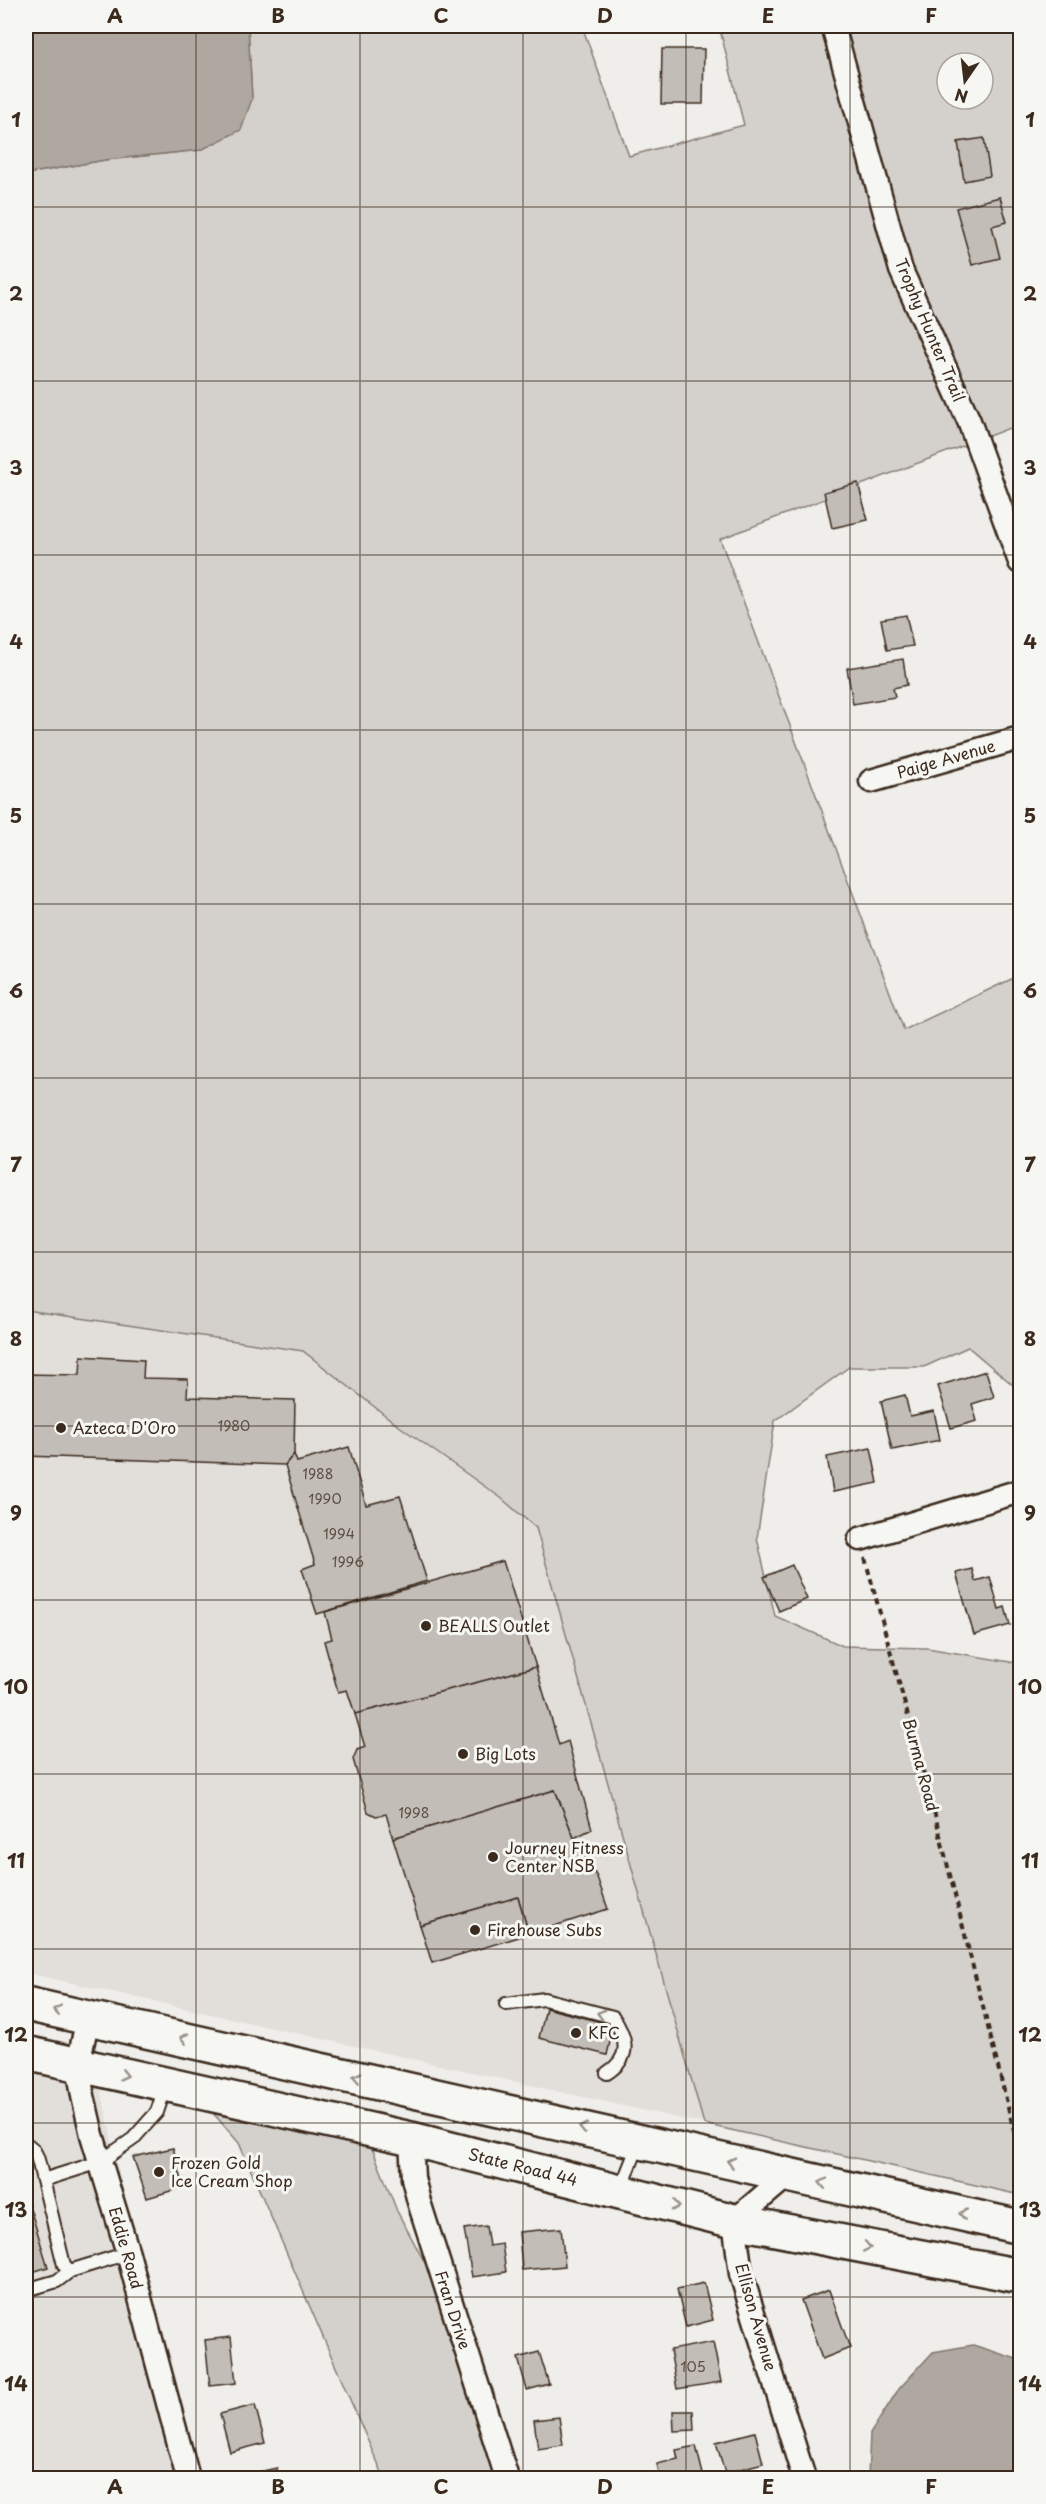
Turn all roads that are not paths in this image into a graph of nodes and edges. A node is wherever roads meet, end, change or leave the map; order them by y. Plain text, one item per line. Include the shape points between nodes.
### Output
1 (833, 26) edge
2 (1020, 562) edge
3 (1020, 738) edge
4 (871, 781) dead end
5 (1020, 1491) edge
6 (860, 1539) road end
7 (26, 2004) edge
8 (506, 2004) dead end
9 (88, 2017) junction
10 (26, 2053) edge
11 (78, 2065) junction
12 (607, 2073) dead end
13 (166, 2084) junction
14 (411, 2139) junction
15 (640, 2141) junction
16 (26, 2144) edge
17 (100, 2162) junction
18 (788, 2175) junction
19 (42, 2180) junction
20 (620, 2192) junction
21 (734, 2221) junction
22 (1020, 2227) edge
23 (128, 2253) junction
24 (70, 2271) junction
25 (1020, 2276) edge
26 (26, 2290) edge
27 (188, 2478) edge
28 (507, 2478) edge
29 (804, 2478) edge

1 - 2 street, Trophy Hunter Trail via 901,270 969,421
3 - 4 street, Paige Avenue
5 - 6 street
9 -> 7 main road
12 -> 8 lane via 619,2066 626,2047 613,2017 544,1999
9 - 11 street, Eddie Road
15 -> 9 main road
10 - 11 main road, State Road 44
11 -> 13 main road, State Road 44
11 - 17 street, Eddie Road
13 - 14 main road, State Road 44
13 - 17 lane via 157,2112 133,2139
14 - 20 main road, State Road 44
14 - 28 street, Fran Drive via 419,2202
18 -> 15 main road
15 - 20 lane
16 - 19 lane via 36,2155
17 - 19 lane
17 - 23 street, Eddie Road
18 - 21 street
22 -> 18 main road
19 - 24 lane via 64,2265
20 -> 21 main road, State Road 44
21 -> 25 main road, State Road 44
21 - 29 street, Ellison Avenue via 741,2274
23 - 24 lane
23 - 27 street, Eddie Road
24 - 26 lane via 57,2281

